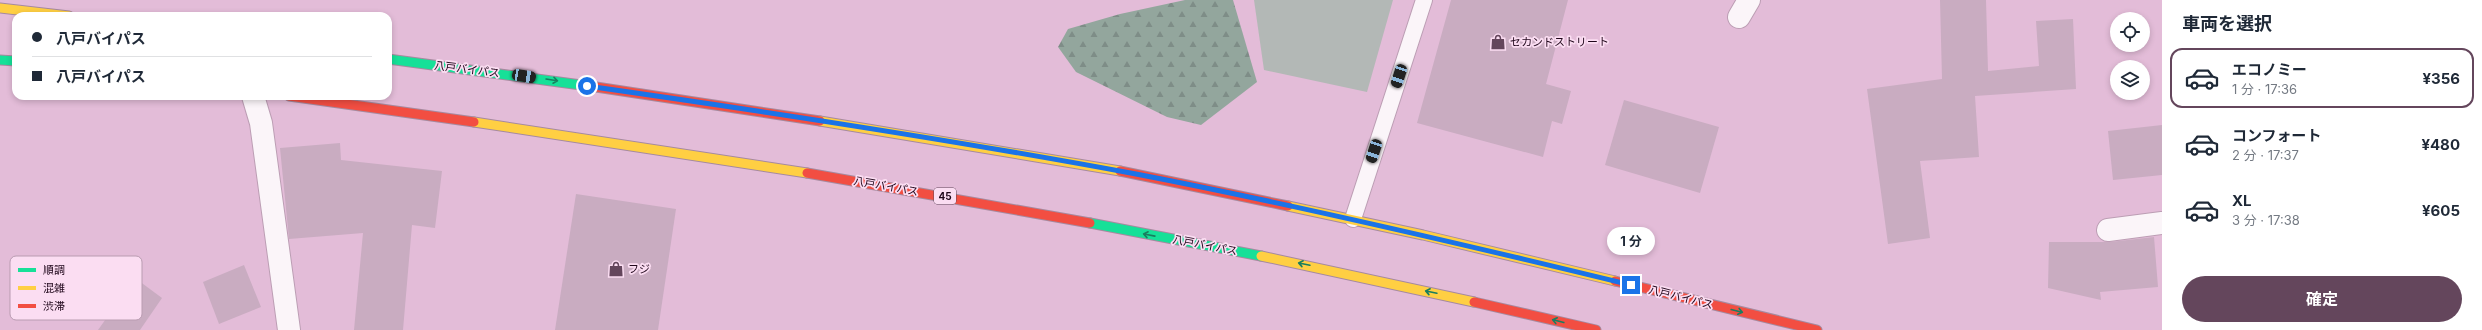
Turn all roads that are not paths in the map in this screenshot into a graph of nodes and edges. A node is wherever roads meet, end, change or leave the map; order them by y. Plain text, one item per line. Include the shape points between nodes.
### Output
1 (1424, 0) edge
2 (0, 8) edge
3 (34, 12) edge
4 (392, 59) edge
5 (0, 60) edge
6 (12, 61) edge
7 (254, 100) edge
8 (319, 100) edge
9 (1353, 220) junction
10 (2162, 223) edge
11 (2108, 230) dead end
12 (289, 330) edge
13 (1596, 330) edge
14 (1817, 330) edge

1 - 9 lane
2 - 3 highway
4 -> 9 highway, 八戸バイパス via 856,126 1136,174
5 - 6 highway
7 - 12 street via 261,123
13 -> 8 highway, 八戸バイパス / 45 via 1285,260 886,185 577,135
9 -> 14 highway, 八戸バイパス
10 - 11 street

